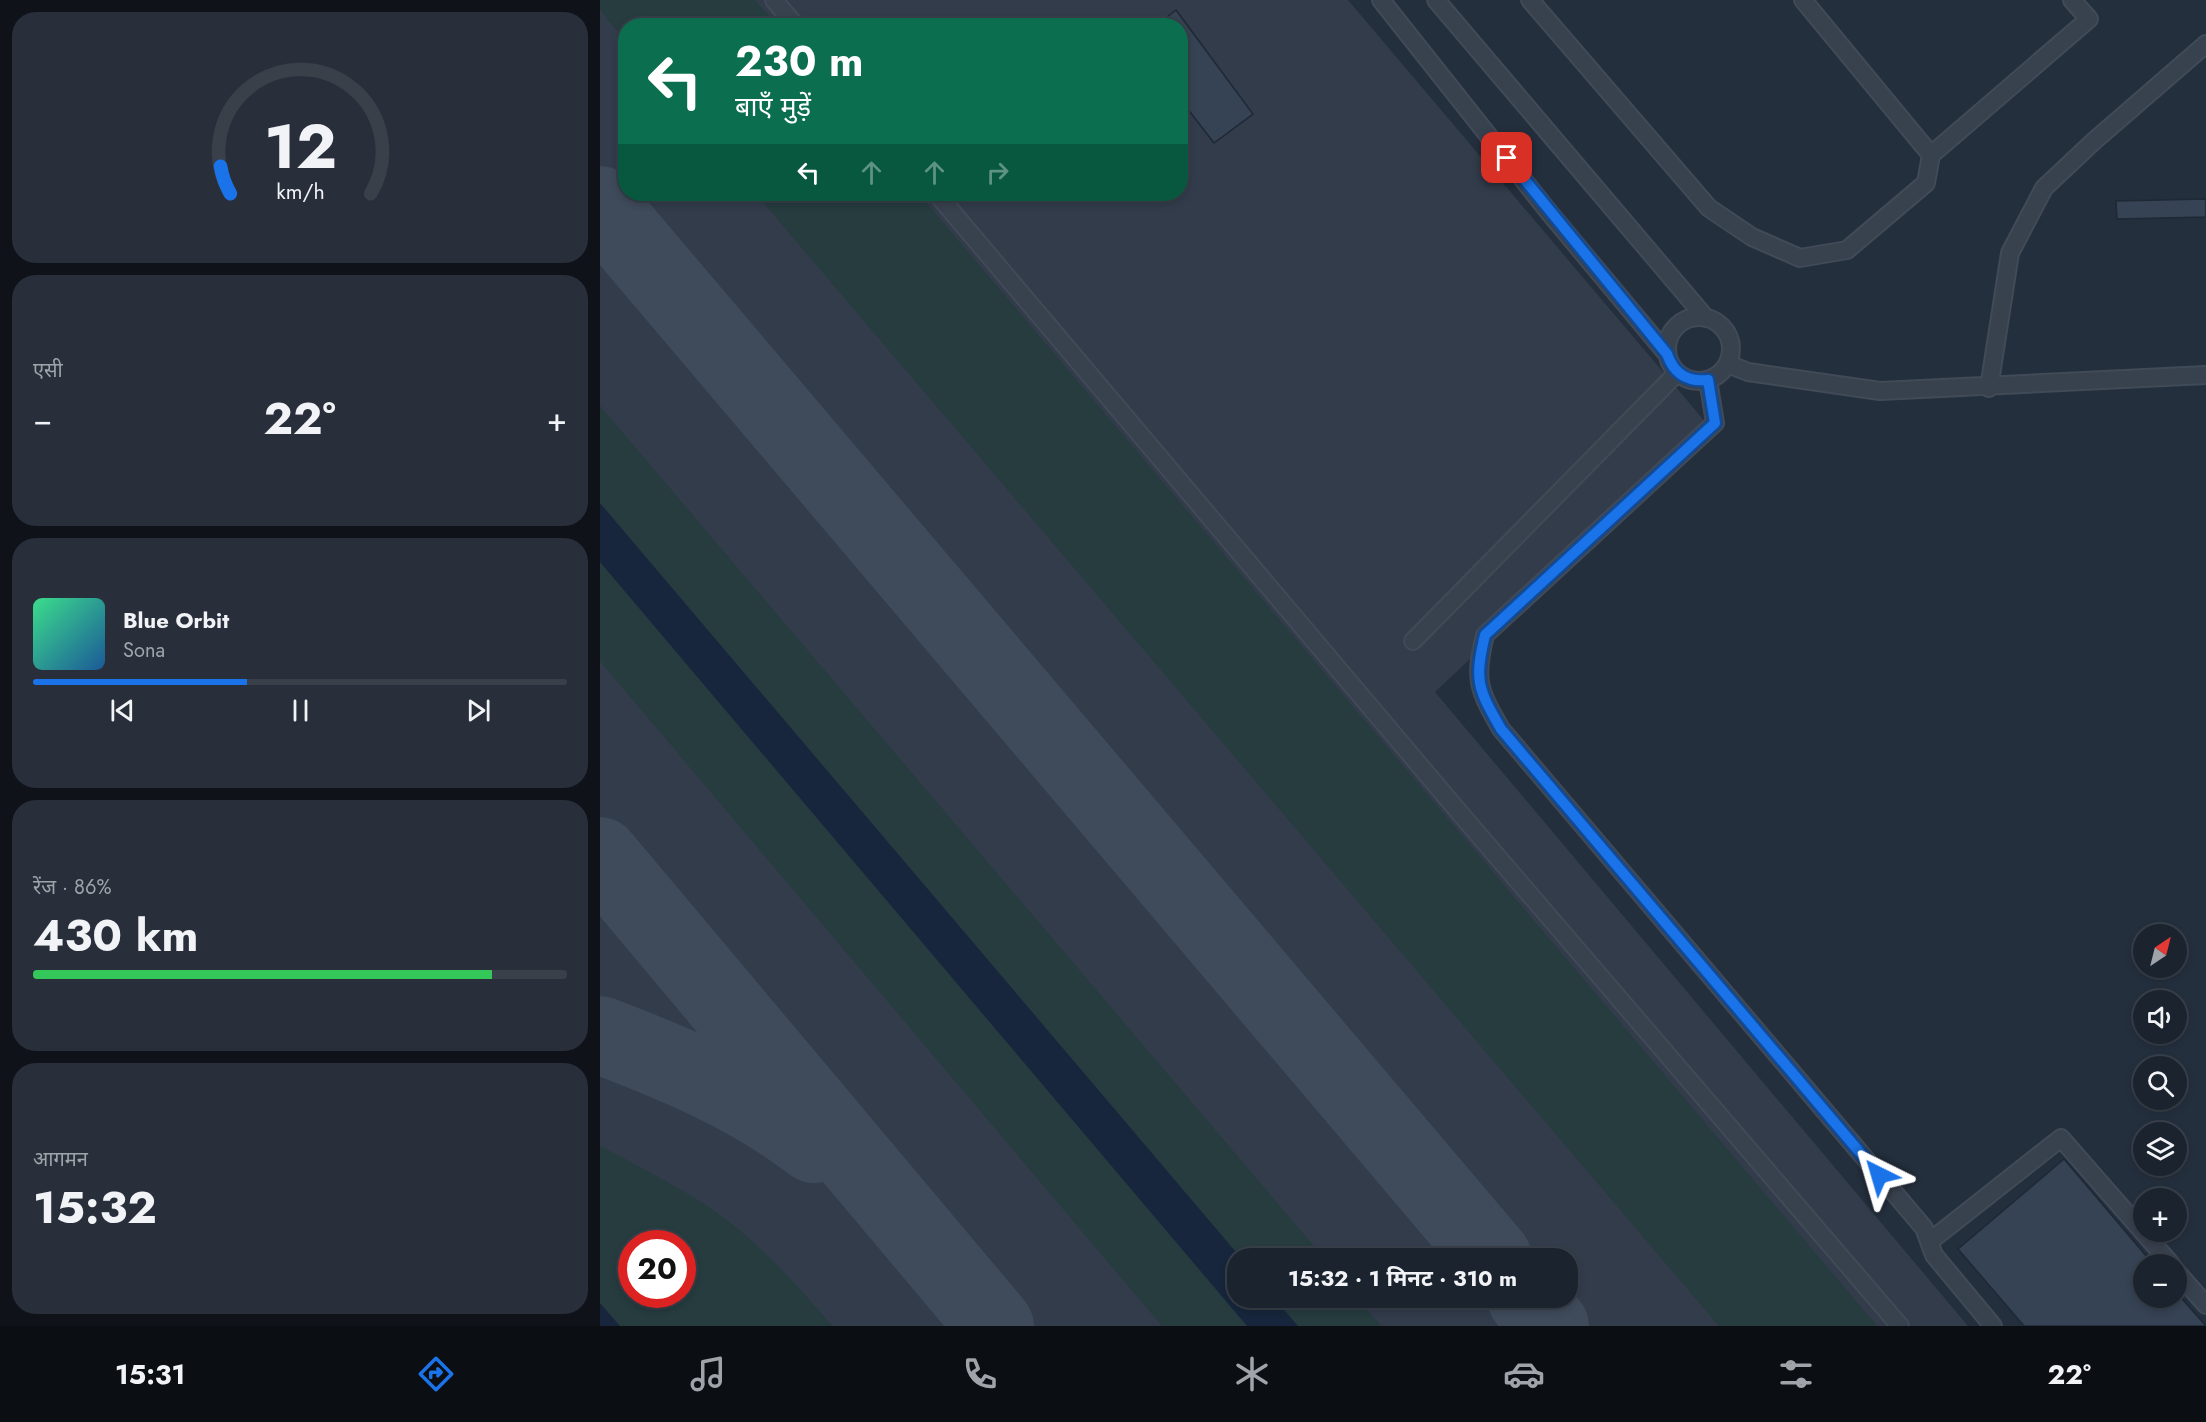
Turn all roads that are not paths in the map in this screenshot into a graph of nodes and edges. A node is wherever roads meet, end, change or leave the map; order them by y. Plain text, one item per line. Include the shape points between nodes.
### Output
1 (774, 0) edge
2 (1381, 0) edge
3 (1436, 0) edge
4 (1530, 0) edge
5 (1803, 0) edge
6 (2072, 0) edge
7 (789, 18) edge
8 (2206, 44) edge
9 (1931, 155) junction
10 (943, 201) edge
11 (1705, 317) junction
12 (1667, 354) junction
13 (1728, 364) junction
14 (1677, 373) junction
15 (2206, 375) edge
16 (1708, 380) junction
17 (1989, 388) junction
18 (1413, 641) dead end
19 (1929, 1242) junction
20 (2162, 1254) edge
21 (2187, 1283) edge
22 (2206, 1305) edge
23 (1900, 1326) edge
24 (1993, 1326) edge

1 - 7 lane
2 - 12 lane
3 - 11 lane
4 - 9 lane via 1709,208 1752,237 1800,258 1847,250 1926,183
5 - 9 lane
6 - 9 lane via 2089,19
8 - 17 lane via 2044,188 2010,253
10 - 23 lane
11 - 12 lane via 1695,316 1676,326 1667,344
11 - 13 lane via 1723,327 1729,336 1732,347
12 - 14 lane
13 - 16 lane
13 - 17 lane via 1748,372 1880,391
14 - 16 lane via 1686,379
14 - 18 lane
15 - 17 lane
16 - 19 lane via 1715,423 1485,635 1478,663 1481,695 1501,729 1924,1228
19 - 20 lane via 2061,1138
19 - 24 lane via 1934,1256
21 - 22 lane

